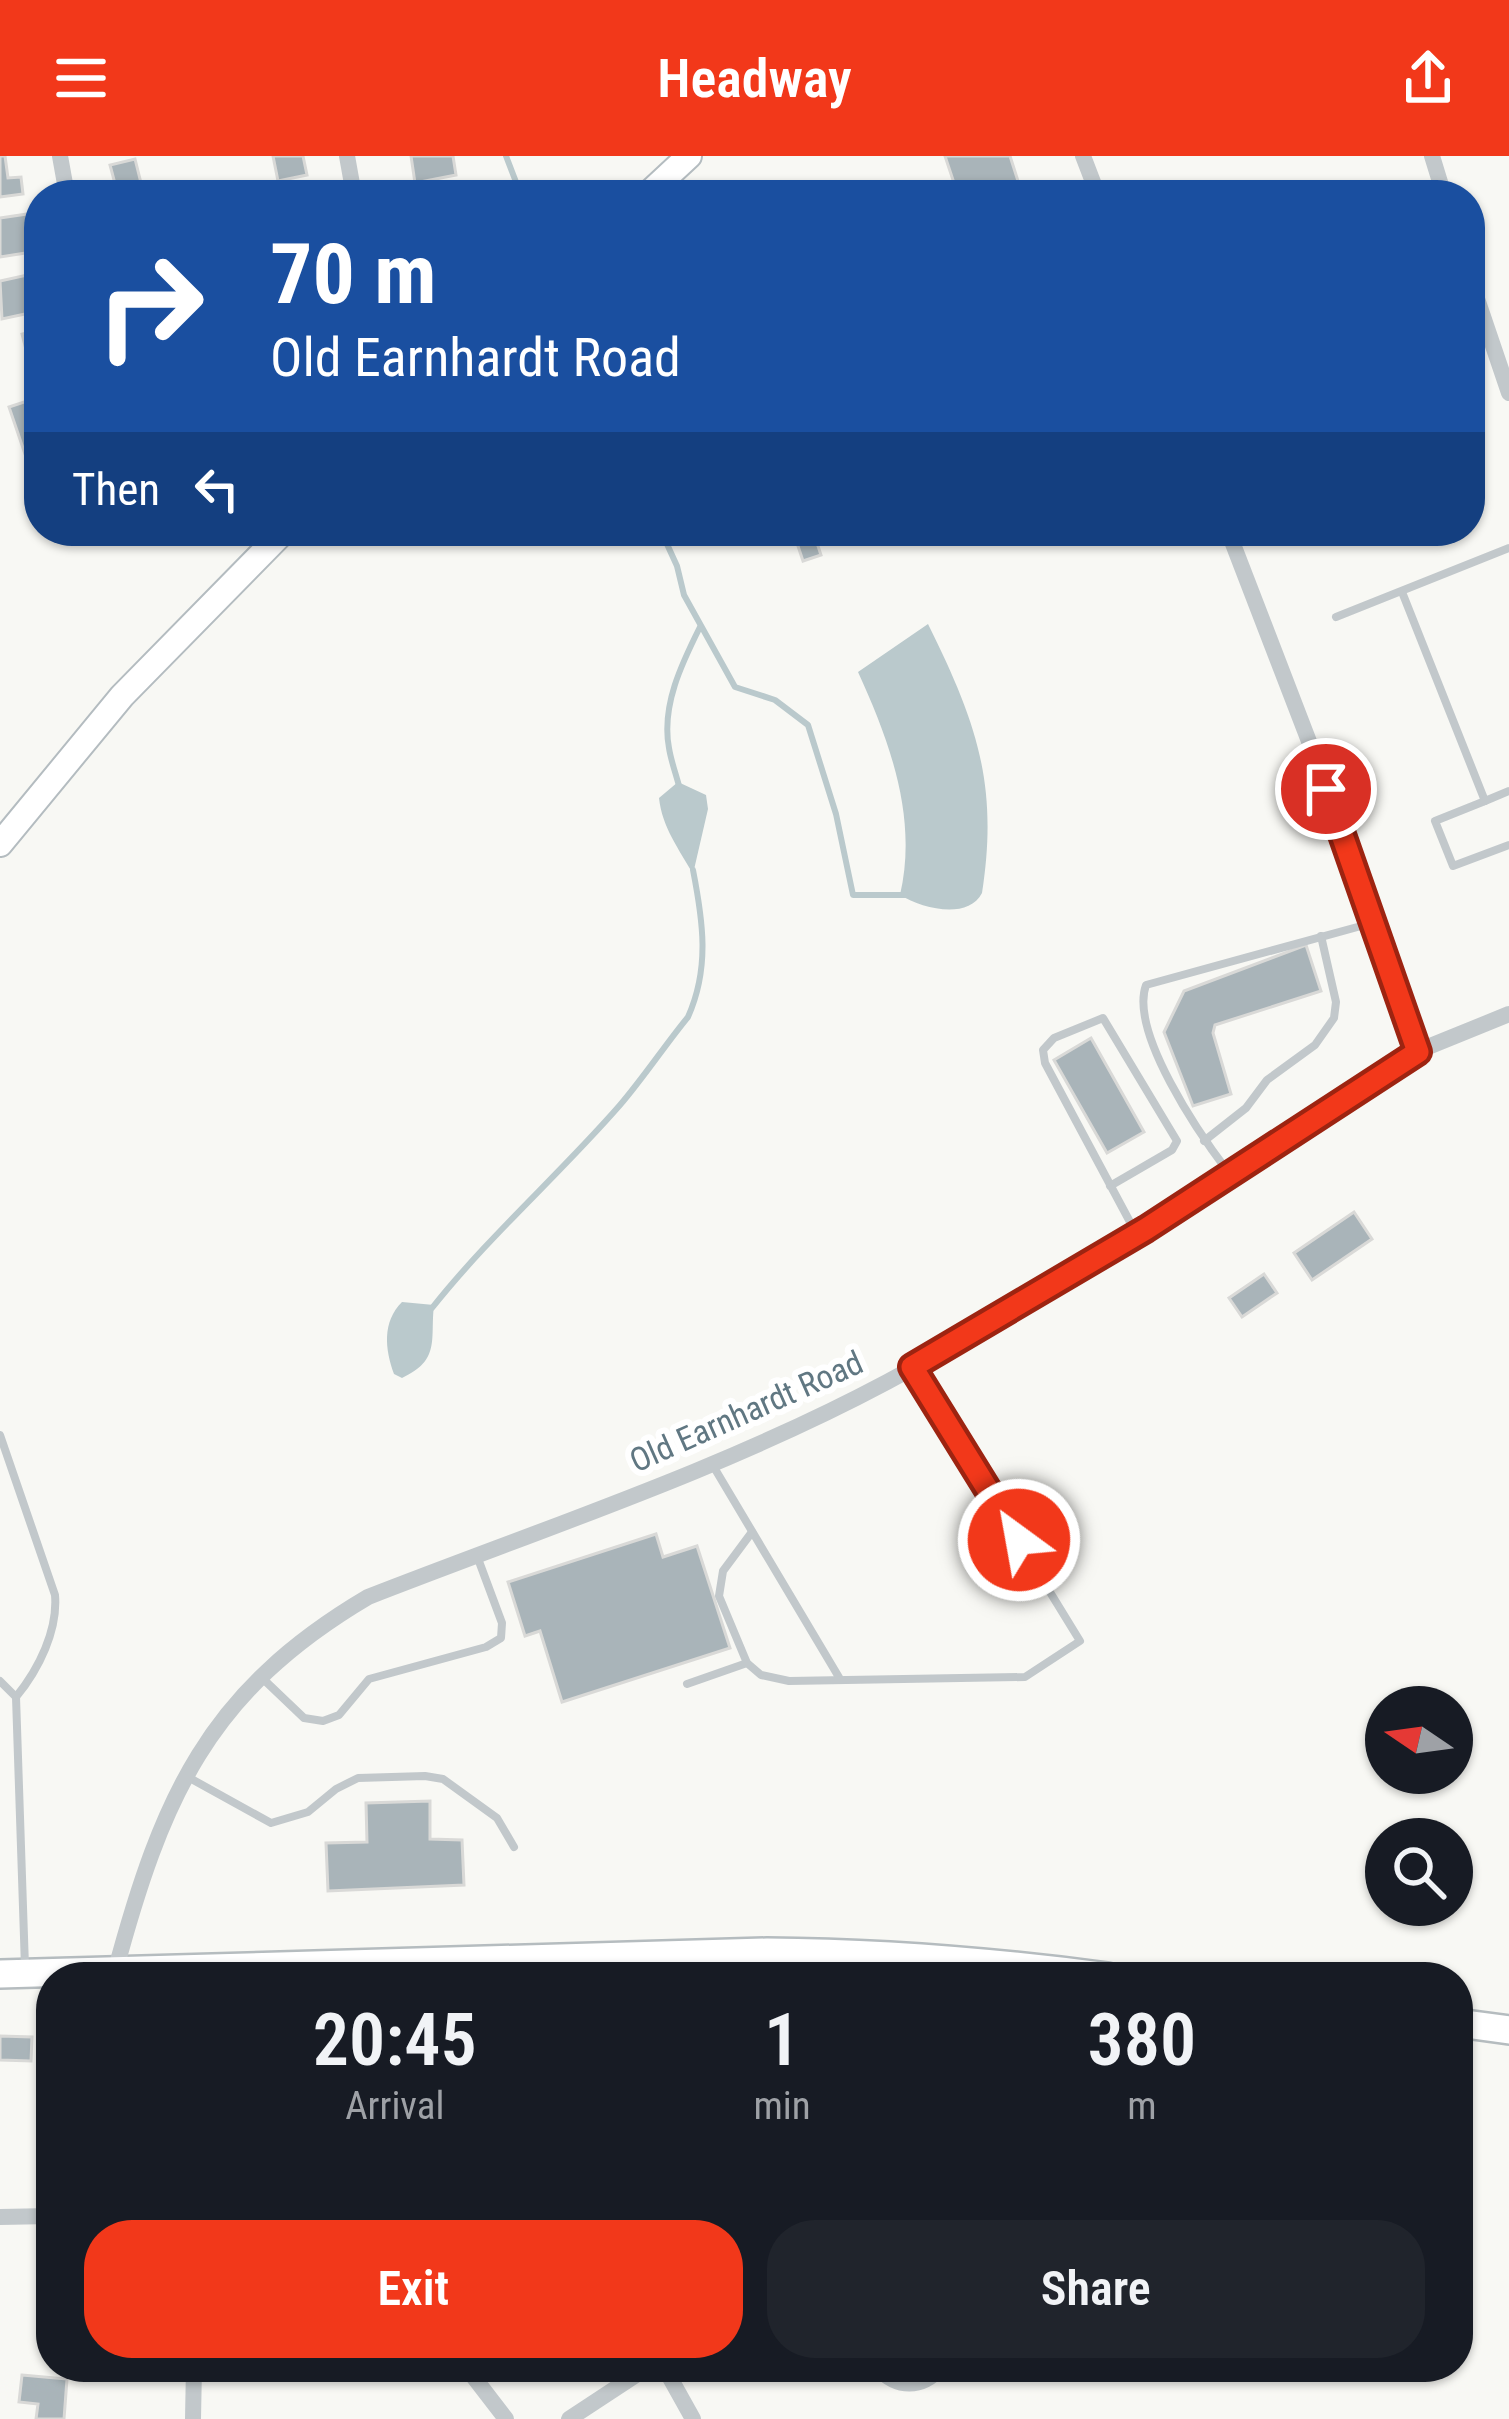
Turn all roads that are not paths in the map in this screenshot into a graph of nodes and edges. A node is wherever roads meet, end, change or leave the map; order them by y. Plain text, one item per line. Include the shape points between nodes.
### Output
1 (689, 156) edge
2 (663, 180) edge
3 (1485, 322) edge
4 (1509, 393) edge
5 (269, 546) edge
6 (1234, 546) edge
7 (1509, 548) edge
8 (1402, 592) junction
9 (1336, 617) dead end
10 (1509, 791) edge
11 (1485, 801) junction
12 (0, 844) edge
13 (1509, 845) edge
14 (1374, 923) junction
15 (1321, 936) junction
16 (1509, 1014) edge
17 (1418, 1052) junction
18 (1204, 1141) junction
19 (1230, 1175) junction
20 (1110, 1186) junction
21 (1137, 1234) junction
22 (912, 1367) junction
23 (0, 1435) edge
24 (712, 1463) junction
25 (752, 1532) junction
26 (476, 1555) junction
27 (747, 1663) junction
28 (260, 1675) junction
29 (841, 1679) junction
30 (0, 1681) edge
31 (687, 1684) dead end
32 (16, 1697) junction
33 (186, 1776) junction
34 (514, 1847) dead end
35 (119, 1962) edge
36 (720, 1962) edge
37 (931, 1962) edge
38 (13, 1975) edge
39 (1473, 2025) edge
40 (1509, 2030) edge
41 (36, 2216) edge
42 (0, 2217) edge
43 (194, 2382) edge
44 (478, 2382) edge
45 (625, 2382) edge
46 (672, 2382) edge
47 (193, 2419) edge
48 (506, 2419) edge
49 (569, 2419) edge
50 (693, 2419) edge

1 - 2 main road
3 - 4 street
5 - 12 main road via 122,696
6 - 14 street
7 - 8 lane
8 - 9 lane
8 - 11 lane
10 - 11 lane
11 - 13 lane via 1435,821 1453,866
14 - 15 lane
14 - 17 street
15 - 18 lane via 1336,1002 1328,1028
15 - 18 lane via 1146,986 1142,1009
16 - 17 street, Old Earnhardt Road
17 - 19 street, Old Earnhardt Road
18 - 19 lane
19 - 21 street, Old Earnhardt Road
20 - 20 lane via 1043,1050 1102,1018 1177,1141
20 - 21 lane
21 - 22 street, Old Earnhardt Road
22 - 24 street, Old Earnhardt Road
22 - 29 lane via 1079,1641 1025,1677
23 - 32 lane via 57,1621
24 - 25 lane
24 - 26 street, Old Earnhardt Road
25 - 27 lane via 723,1570 719,1596
25 - 29 lane
26 - 28 street, Old Earnhardt Road via 368,1597
26 - 28 lane via 502,1623 500,1638 486,1648 369,1679 340,1714 322,1721 304,1718
27 - 29 lane via 761,1676 789,1681
27 - 31 lane
28 - 33 street, Old Earnhardt Road
30 - 32 lane
32 - 38 lane
33 - 34 lane via 271,1822 308,1813 358,1778 443,1779 497,1818
33 - 35 street, Old Earnhardt Road
36 - 37 main road via 848,1953
39 - 40 main road
41 - 42 street
43 - 47 street
44 - 48 street
45 - 49 street
46 - 50 street

